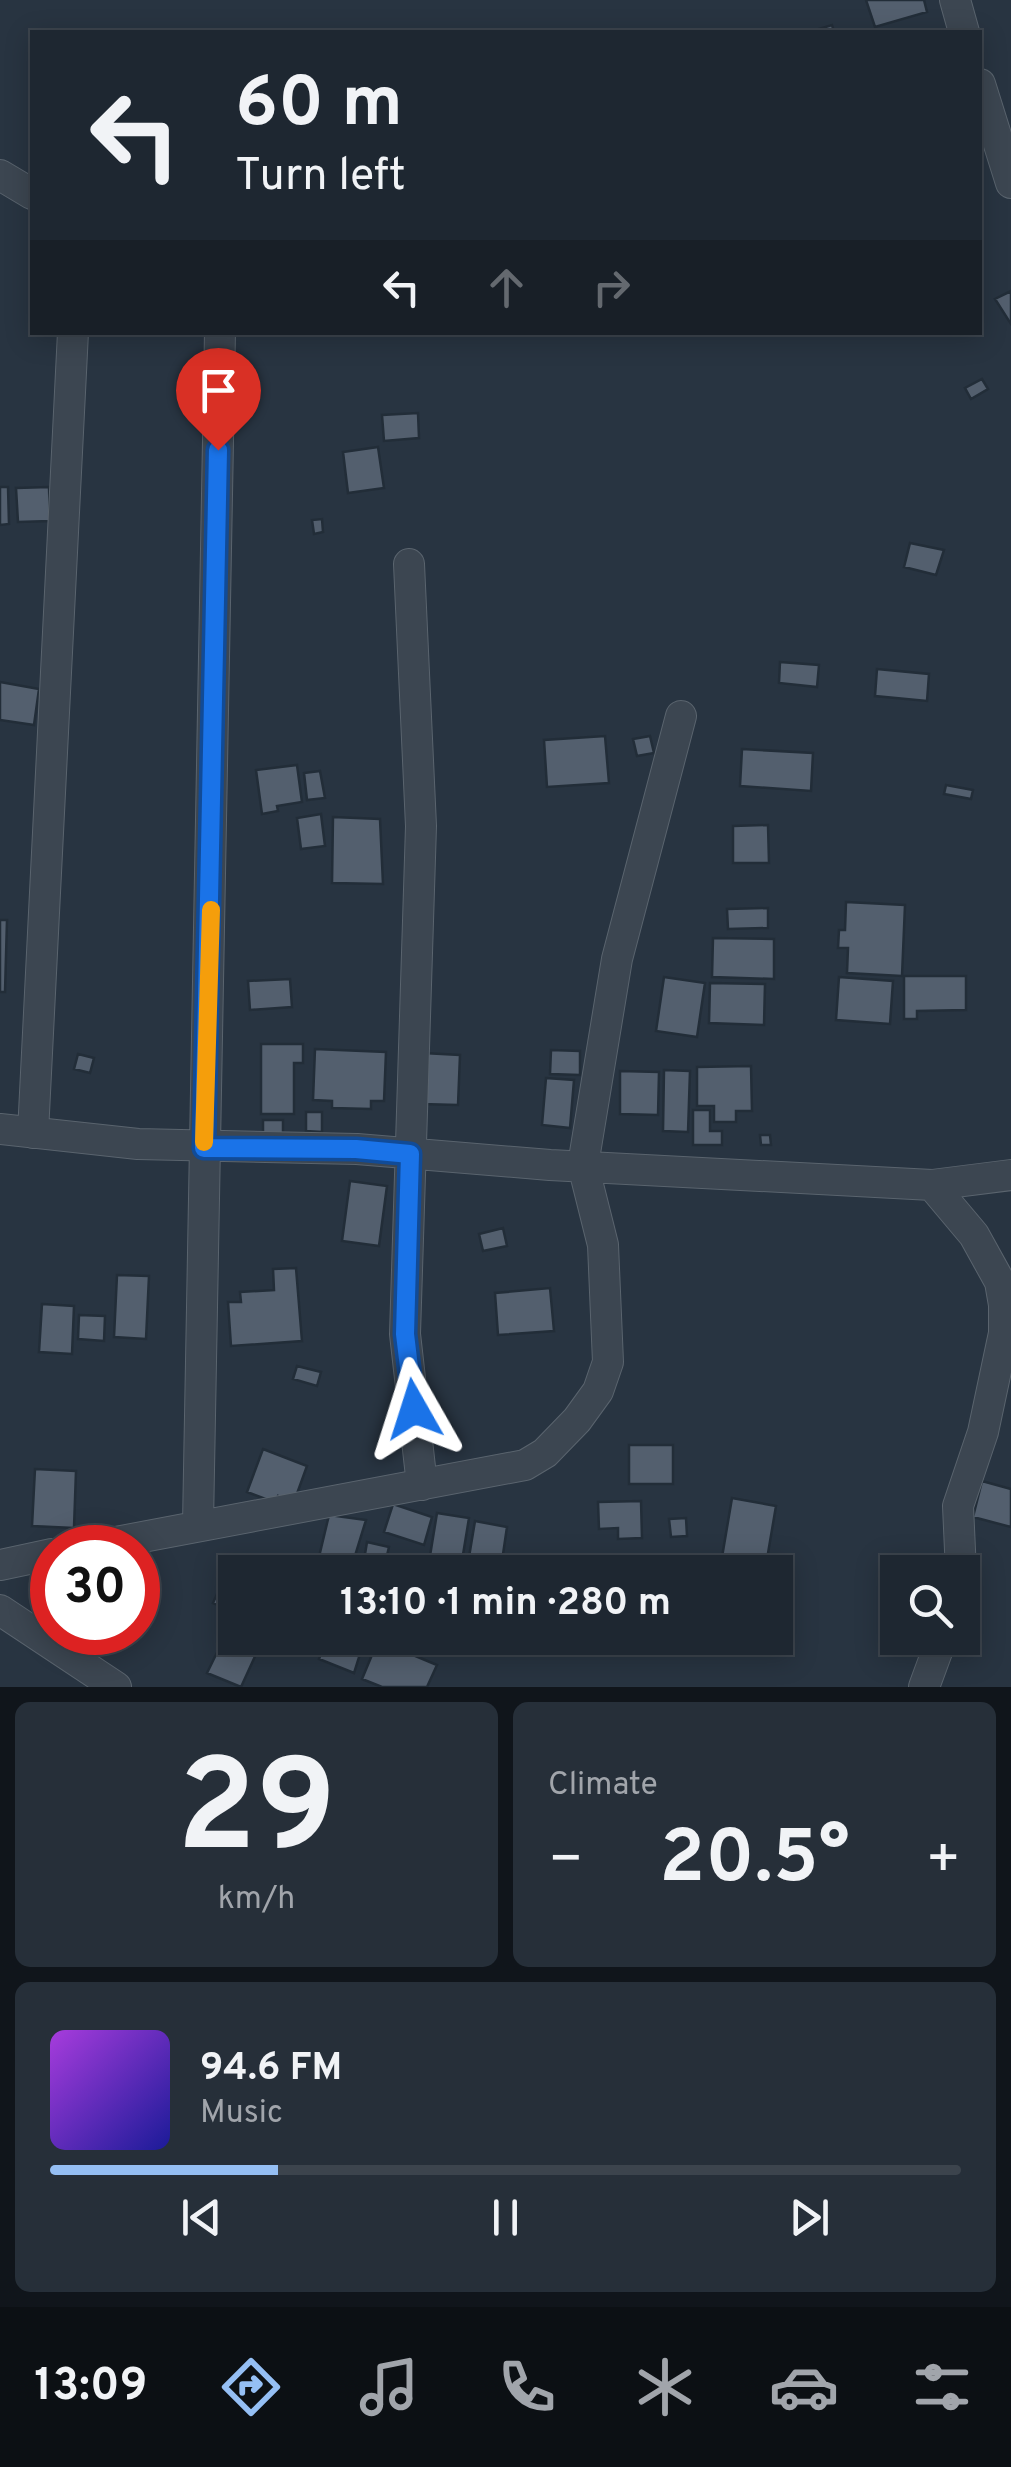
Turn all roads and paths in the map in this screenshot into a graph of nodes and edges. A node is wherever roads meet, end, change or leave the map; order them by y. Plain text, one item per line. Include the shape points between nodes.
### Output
1 (955, 0) edge
2 (963, 30) edge
3 (982, 90) edge
4 (0, 175) edge
5 (1011, 183) edge
6 (30, 193) edge
7 (72, 335) edge
8 (220, 335) edge
9 (409, 564) dead end
10 (681, 716) dead end
11 (0, 1129) edge
12 (33, 1133) junction
13 (204, 1148) junction
14 (410, 1154) junction
15 (583, 1165) junction
16 (1011, 1175) edge
17 (932, 1185) junction
18 (422, 1485) junction
19 (198, 1524) junction
20 (160, 1532) edge
21 (960, 1555) edge
22 (30, 1558) edge
23 (0, 1564) edge
24 (0, 1610) edge
25 (936, 1655) edge
26 (116, 1687) edge
27 (924, 1687) edge

1 - 2 street
3 - 5 street
4 - 6 street
7 - 12 street
8 - 13 street
9 - 14 street via 421,826
10 - 15 street via 617,959
11 - 12 street
12 - 13 street
13 - 14 street
13 - 19 street
14 - 15 street
14 - 18 street via 405,1334
15 - 17 street
15 - 18 street via 603,1246 608,1362 598,1391 545,1453 525,1465
16 - 17 street
17 - 21 street via 974,1235 1000,1282 1004,1305 983,1432 958,1506
18 - 19 street
19 - 20 street
22 - 23 street
24 - 26 street
25 - 27 street

